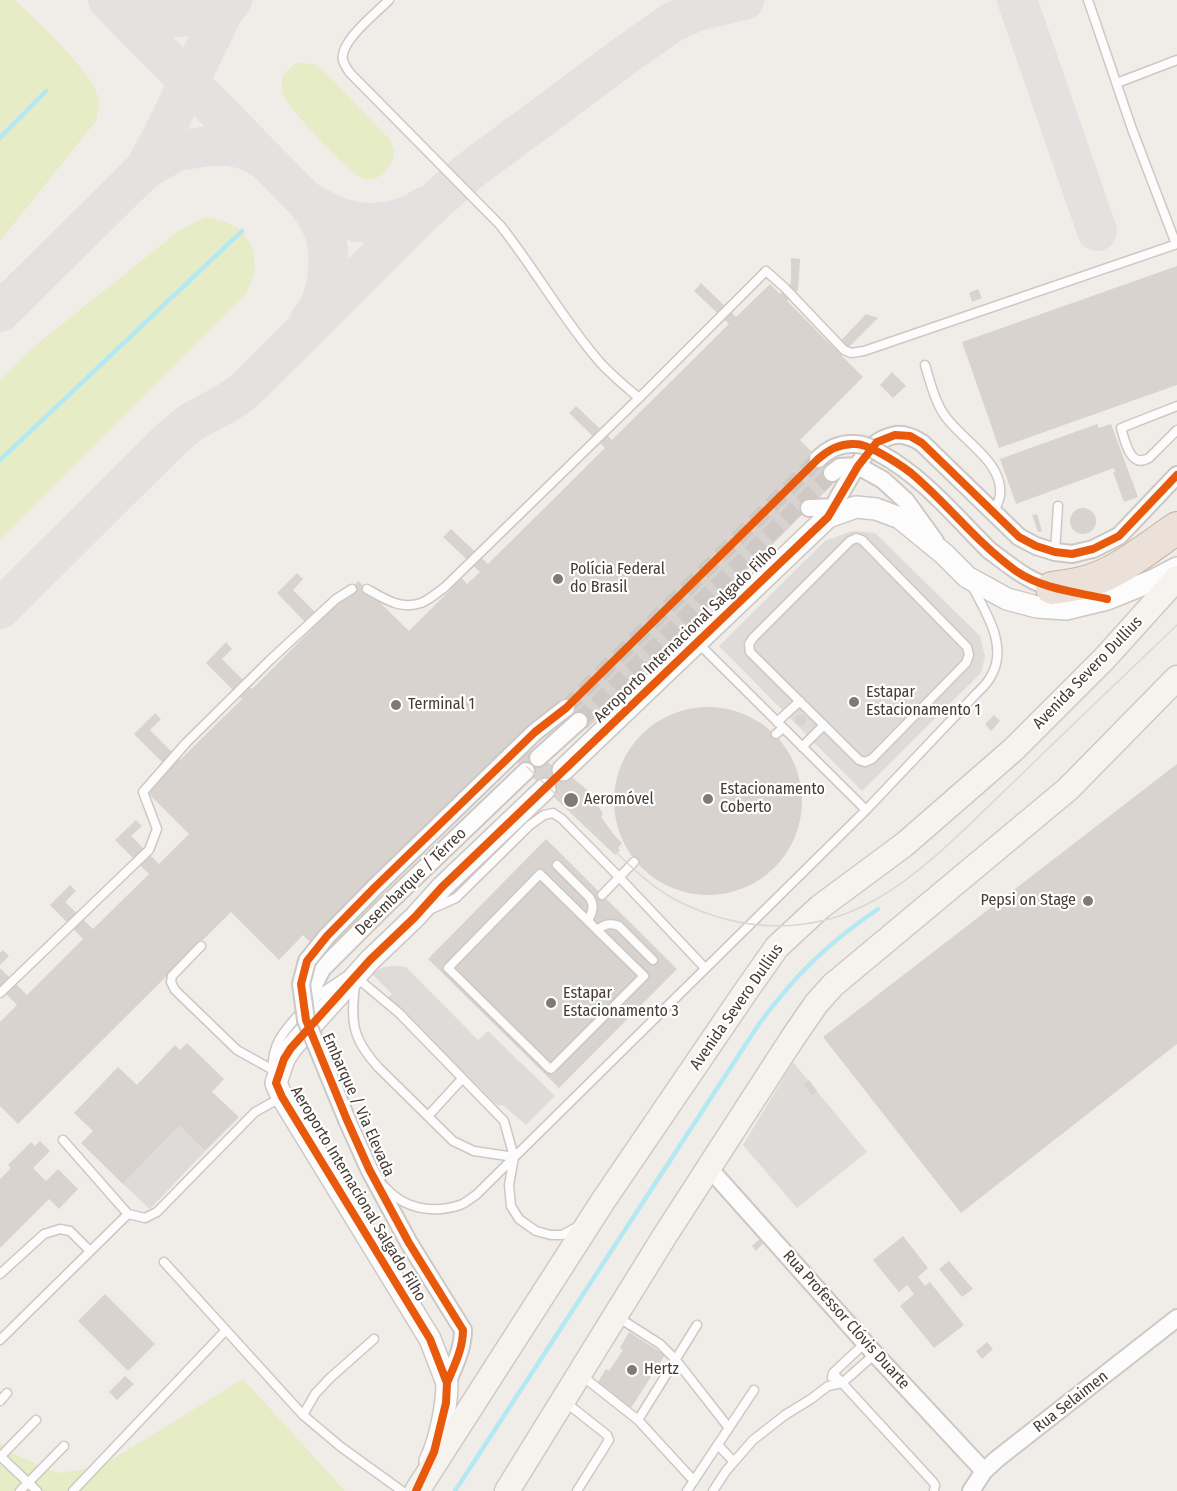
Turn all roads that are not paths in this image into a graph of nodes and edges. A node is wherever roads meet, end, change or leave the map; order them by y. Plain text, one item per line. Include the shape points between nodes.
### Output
1 (388, 0) edge
2 (1088, 0) edge
3 (1177, 60) edge
4 (1117, 83) junction
5 (1177, 244) edge
6 (925, 365) dead end
7 (639, 398) junction
8 (1177, 406) edge
9 (1177, 430) edge
10 (818, 459) tunnel mouth
11 (858, 466) junction
12 (832, 473) tunnel mouth
13 (1177, 475) edge
14 (1058, 506) dead end
15 (809, 508) dead end
16 (831, 512) junction
17 (994, 512) junction
18 (1177, 530) edge
19 (1055, 552) junction
20 (944, 554) junction
21 (1177, 568) edge
22 (967, 577) junction
23 (1177, 578) edge
24 (1052, 588) junction
25 (352, 589) dead end
26 (367, 589) dead end
27 (1107, 599) junction
28 (697, 642) junction
29 (1177, 678) edge
30 (800, 701) junction
31 (566, 708) tunnel mouth
32 (579, 721) tunnel mouth
33 (824, 725) junction
34 (779, 728) junction
35 (802, 747) junction
36 (538, 758) dead end
37 (563, 770) dead end
38 (526, 771) dead end
39 (545, 789) dead end
40 (866, 810) junction
41 (634, 862) dead end
42 (557, 865) dead end
43 (620, 878) junction
44 (602, 895) dead end
45 (415, 917) junction
46 (588, 921) junction
47 (597, 929) junction
48 (201, 946) dead end
49 (370, 960) junction
50 (653, 960) dead end
51 (705, 968) junction
52 (356, 976) junction
53 (0, 993) edge
54 (310, 1003) junction
55 (462, 1078) junction
56 (277, 1083) junction
57 (428, 1116) junction
58 (63, 1140) dead end
59 (514, 1157) junction
60 (709, 1168) junction
61 (369, 1169) junction
62 (603, 1201) junction
63 (128, 1214) junction
64 (90, 1251) junction
65 (164, 1262) dead end
66 (0, 1274) edge
67 (616, 1316) junction
68 (1177, 1318) edge
69 (697, 1325) dead end
70 (226, 1330) junction
71 (374, 1339) dead end
72 (0, 1340) edge
73 (870, 1348) junction
74 (675, 1359) junction
75 (833, 1373) junction
76 (580, 1374) junction
77 (447, 1383) junction
78 (842, 1383) junction
79 (828, 1386) junction
80 (754, 1390) dead end
81 (7, 1393) dead end
82 (0, 1401) edge
83 (564, 1401) junction
84 (303, 1415) junction
85 (36, 1420) dead end
86 (638, 1420) junction
87 (729, 1428) junction
88 (718, 1445) junction
89 (64, 1446) dead end
90 (0, 1456) edge
91 (734, 1462) junction
92 (984, 1471) junction
93 (694, 1481) junction
94 (28, 1482) junction
95 (20, 1491) edge
96 (37, 1491) edge
97 (73, 1491) edge
98 (402, 1491) edge
99 (416, 1491) edge
100 (507, 1491) edge
101 (577, 1491) edge
102 (687, 1491) edge
103 (713, 1491) edge
104 (933, 1491) edge
105 (971, 1491) edge

1 - 7 lane via 348,40 343,62 500,225 599,362
2 - 4 lane
3 - 4 lane
4 - 5 lane
5 - 7 lane via 852,353 844,350 766,271
6 - 17 lane via 944,414 992,465 1001,492
7 - 26 lane via 457,576 423,603 392,603
8 - 9 lane via 1121,428 1131,454 1139,461 1149,458
10 - 24 street, bridge via 833,447 854,443 874,450 910,472 989,550 1017,572
11 - 12 street
11 - 16 street
11 - 17 street via 877,442 895,435 910,436
11 - 20 street via 883,480 906,501
13 - 19 street via 1119,536 1093,549 1072,554
14 - 19 lane
15 - 16 street
16 - 20 street, Aeroporto Internacional Salgado Filho via 856,507 876,509 900,518
16 - 28 street, Aeroporto Internacional Salgado Filho
17 - 19 street via 1019,537
18 - 24 highway via 1109,573 1088,582
18 - 27 highway via 1132,580
20 - 22 street, Aeroporto Internacional Salgado Filho
21 - 27 street, Aeroporto Internacional Salgado Filho
22 - 27 street, Aeroporto Internacional Salgado Filho via 1006,599 1037,607 1066,609
22 - 40 lane via 996,639 998,659 992,676
23 - 62 main road, Avenida Severo Dullius via 1104,660 1014,749 905,844 820,907 777,947
24 - 27 street
25 - 53 lane via 269,661 163,769 143,792 157,830 149,850
28 - 34 lane
28 - 37 street, Aeroporto Internacional Salgado Filho
29 - 60 main road via 1068,789 832,985 792,1039
30 - 33 lane
30 - 33 lane via 750,651 749,644 850,541 862,540 968,647 969,655 966,663 866,762 859,760
30 - 34 lane
31 - 61 street, Embarque / Via Elevada, bridge via 535,732 374,888 307,961 301,984 306,1020
32 - 36 street
33 - 35 lane
34 - 35 lane
35 - 40 lane
38 - 54 street, Desembarque / Térreo via 322,969
39 - 45 street, Aeroporto Internacional Salgado Filho
40 - 51 lane
41 - 43 lane
42 - 46 lane via 594,904
43 - 44 lane
43 - 45 lane via 553,813 530,825 456,898
43 - 51 lane
45 - 49 street, Aeroporto Internacional Salgado Filho
46 - 47 lane
46 - 47 lane via 540,874 448,968 551,1069 644,976
47 - 50 lane via 612,923 619,926
48 - 56 lane via 172,976 171,982 237,1050
49 - 52 street, Aeroporto Internacional Salgado Filho
49 - 54 lane
51 - 59 lane
52 - 55 lane via 399,1013
52 - 56 street, Aeroporto Internacional Salgado Filho via 291,1048
52 - 57 lane via 353,1020 357,1039 378,1067
54 - 56 lane via 275,1047 272,1059
55 - 57 lane
55 - 59 lane via 504,1121
56 - 63 lane via 255,1112 157,1212 145,1218
56 - 77 street, Aeroporto Internacional Salgado Filho via 430,1339
57 - 59 lane via 453,1141 474,1151
58 - 63 lane
59 - 61 lane via 476,1195 461,1205 437,1210 414,1207 392,1195
59 - 62 lane via 509,1185 511,1206 519,1219 537,1231 562,1234 579,1226
60 - 67 main road
60 - 73 street, Rua Professor Clóvis Duarte
61 - 77 street, Embarque / Via Elevada via 463,1330
62 - 99 main road, Avenida Severo Dullius
63 - 64 lane
64 - 66 lane via 70,1231 60,1229 44,1234
64 - 72 lane
65 - 70 lane
67 - 74 lane via 660,1344
67 - 76 main road
68 - 92 street, Rua Selaimen
69 - 74 lane
70 - 84 lane
70 - 97 lane
71 - 84 lane via 315,1394
73 - 75 lane
73 - 78 lane
73 - 92 street, Rua Professor Clóvis Duarte
74 - 86 lane
74 - 87 lane
75 - 78 lane
75 - 79 lane
76 - 83 main road
76 - 86 lane
77 - 99 street, Aeroporto Internacional Salgado Filho via 434,1452
78 - 79 lane
78 - 104 lane via 933,1482
79 - 91 lane via 753,1440
80 - 87 lane
81 - 82 lane
83 - 100 main road
83 - 101 lane via 609,1440
84 - 98 lane
85 - 90 lane
86 - 93 lane
87 - 88 lane
88 - 91 lane
88 - 93 lane
89 - 94 lane
90 - 94 lane
91 - 103 lane
92 - 105 street, Rua Selaimen
93 - 102 lane
94 - 95 lane
94 - 96 lane

